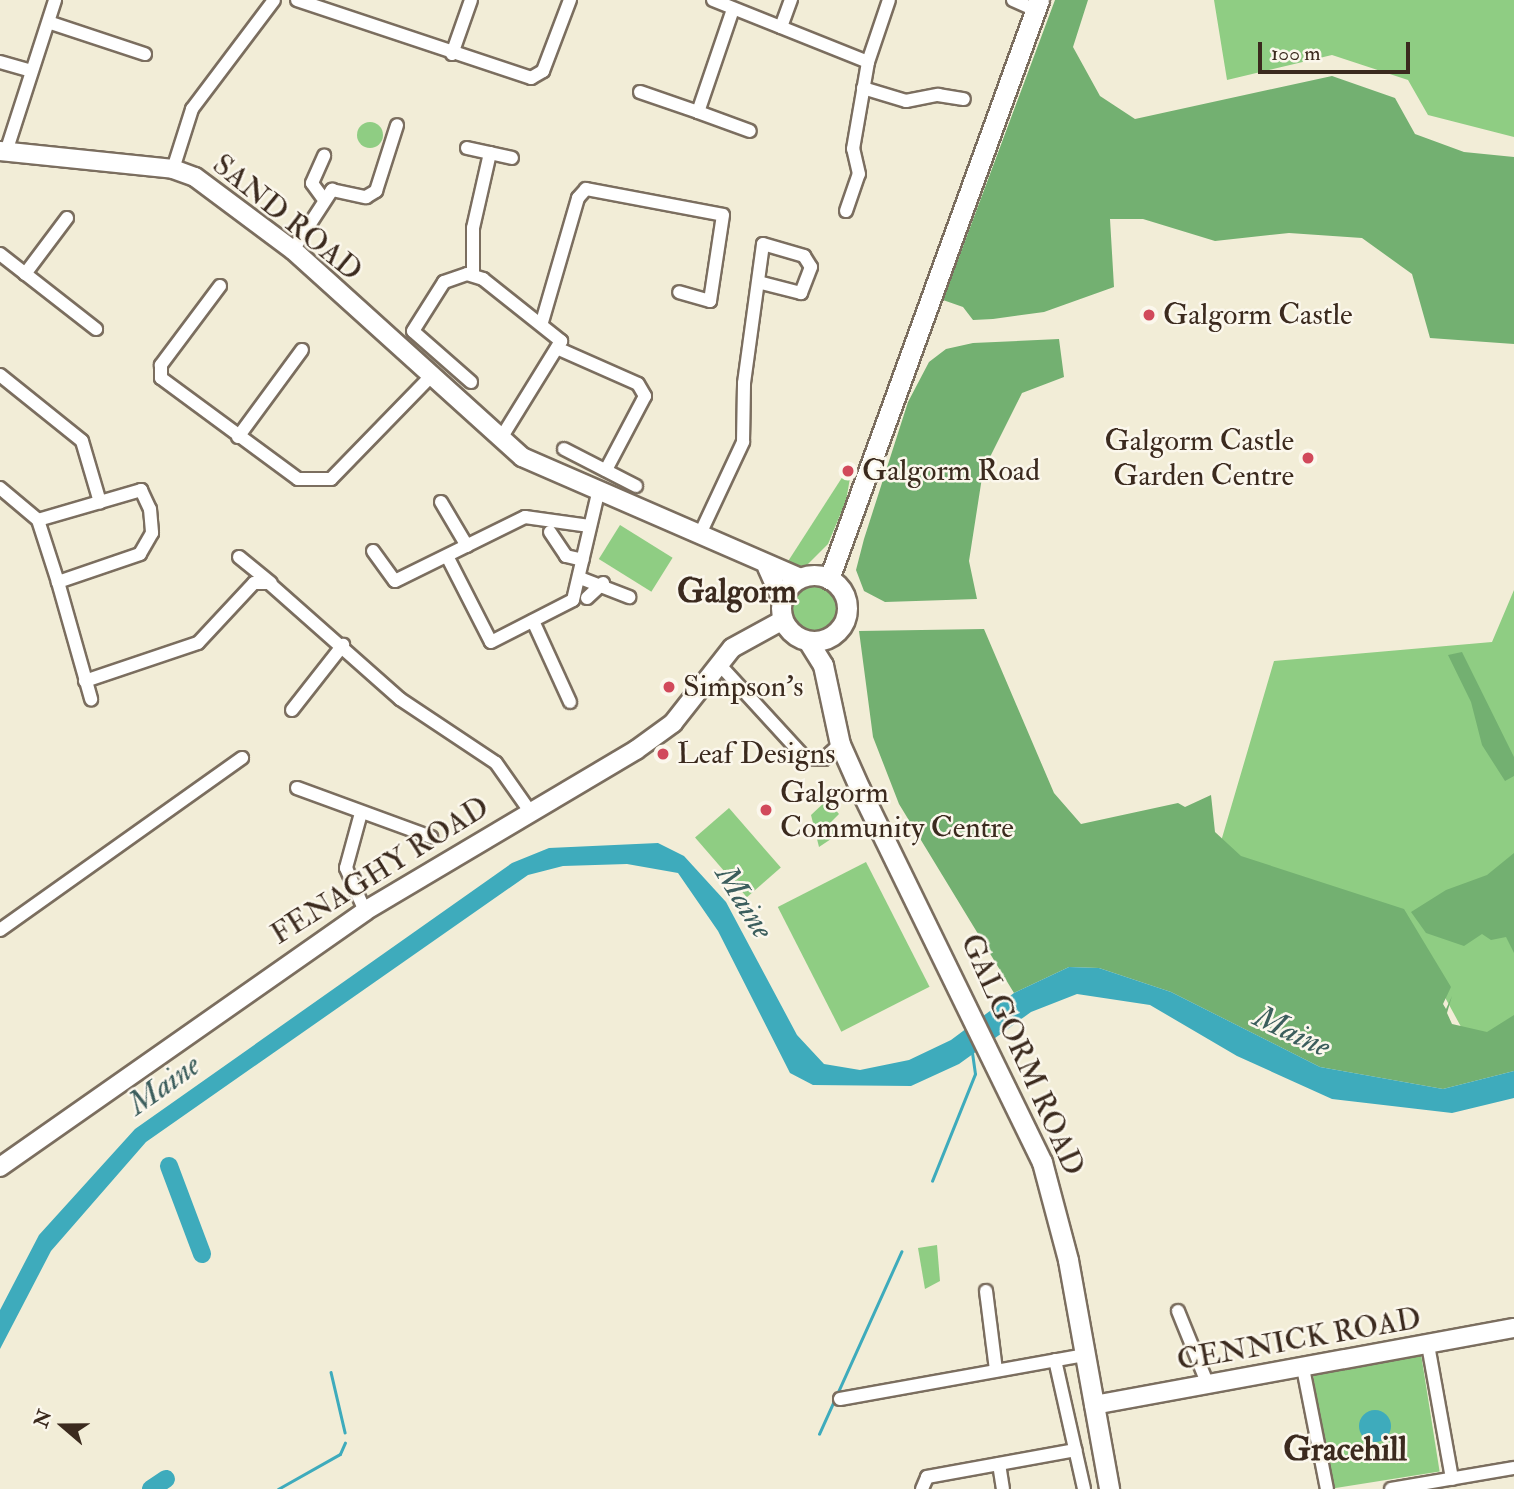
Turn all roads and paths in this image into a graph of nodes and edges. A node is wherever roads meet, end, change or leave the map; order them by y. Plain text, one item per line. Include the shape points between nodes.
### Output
1 (55, 0) edge
2 (274, 0) edge
3 (297, 0) edge
4 (471, 0) edge
5 (570, 0) edge
6 (713, 0) edge
7 (791, 0) edge
8 (889, 0) edge
9 (1028, 8) edge
10 (733, 9) junction
11 (51, 23) junction
12 (781, 27) junction
13 (145, 54) dead end
14 (452, 54) junction
15 (0, 62) edge
16 (868, 62) junction
17 (31, 71) junction
18 (863, 88) junction
19 (640, 92) dead end
20 (964, 99) dead end
21 (698, 112) junction
22 (397, 125) dead end
23 (750, 131) dead end
24 (467, 148) dead end
25 (3, 151) edge
26 (490, 153) junction
27 (324, 156) dead end
28 (512, 158) dead end
29 (173, 169) junction
30 (322, 197) junction
31 (846, 211) dead end
32 (66, 218) dead end
33 (293, 250) junction
34 (0, 254) edge
35 (25, 274) junction
36 (473, 274) junction
37 (758, 282) junction
38 (220, 286) dead end
39 (679, 292) dead end
40 (542, 322) junction
41 (96, 329) dead end
42 (559, 349) junction
43 (302, 350) dead end
44 (0, 375) edge
45 (431, 376) junction
46 (471, 382) dead end
47 (239, 437) junction
48 (501, 438) junction
49 (565, 449) dead end
50 (606, 470) junction
51 (636, 486) dead end
52 (0, 488) edge
53 (598, 493) junction
54 (100, 502) junction
55 (441, 502) dead end
56 (38, 520) junction
57 (589, 526) junction
58 (550, 531) dead end
59 (701, 534) junction
60 (467, 546) junction
61 (373, 551) dead end
62 (239, 557) dead end
63 (447, 558) junction
64 (583, 560) junction
65 (767, 567) junction
66 (580, 578) junction
67 (800, 578) junction
68 (829, 579) junction
69 (58, 582) junction
70 (603, 583) junction
71 (281, 591) junction
72 (629, 597) dead end
73 (587, 598) dead end
74 (782, 610) junction
75 (533, 621) junction
76 (838, 631) junction
77 (808, 640) junction
78 (343, 645) junction
79 (719, 664) junction
80 (824, 665) junction
81 (86, 681) junction
82 (91, 699) dead end
83 (570, 702) dead end
84 (292, 710) dead end
85 (841, 744) junction
86 (242, 758) dead end
87 (297, 788) dead end
88 (528, 810) junction
89 (361, 813) junction
90 (431, 837) dead end
91 (365, 911) junction
92 (0, 930) edge
93 (0, 1167) edge
94 (986, 1291) dead end
95 (1178, 1311) dead end
96 (1514, 1328) edge
97 (1428, 1345) junction
98 (1084, 1355) junction
99 (1055, 1360) junction
100 (1303, 1368) junction
101 (996, 1370) junction
102 (1208, 1385) junction
103 (841, 1399) dead end
104 (1094, 1405) junction
105 (1076, 1450) junction
106 (999, 1464) junction
107 (1514, 1468) edge
108 (1452, 1479) junction
109 (922, 1489) edge
110 (1003, 1489) edge
111 (1084, 1489) edge
112 (1109, 1489) edge
113 (1327, 1489) edge
114 (1391, 1489) edge

1 - 11 street
2 - 29 street via 192,109
3 - 14 street
4 - 14 street
5 - 14 street via 538,76
6 - 10 street
7 - 12 street
8 - 16 street
9 - 68 main road
10 - 12 street
10 - 21 street
11 - 13 street
11 - 17 street
12 - 16 street
15 - 17 street
16 - 18 street
17 - 25 street
18 - 20 street via 906,101
18 - 31 street via 853,149 859,174
19 - 21 street
21 - 23 street
22 - 30 street via 376,191 366,197 340,188
24 - 26 street
25 - 29 street, SAND ROAD
26 - 28 street
26 - 36 street via 473,228
27 - 30 street via 312,183
29 - 33 street, SAND ROAD via 212,187
30 - 33 street
32 - 35 street
33 - 45 street, SAND ROAD
34 - 35 street
35 - 41 street
36 - 40 street
36 - 46 street via 449,277 413,326 416,335
37 - 37 street via 801,293 811,267 804,256 763,244
37 - 59 street via 743,442
38 - 47 street via 159,372
39 - 40 street via 710,301 723,215 586,189 578,198
40 - 42 street via 559,335
42 - 48 street
42 - 50 street via 638,384 645,396
43 - 47 street
44 - 54 street via 82,441
45 - 47 street via 331,479 298,479
45 - 48 street, SAND ROAD
48 - 53 street, SAND ROAD via 522,457
49 - 50 street
50 - 51 street
52 - 56 street
53 - 57 street
53 - 59 street, SAND ROAD
54 - 56 street
54 - 69 street via 141,491 152,519 148,544 127,563
55 - 60 street
56 - 69 street
57 - 60 street via 526,517
57 - 64 street
58 - 64 street via 566,556
59 - 65 street, SAND ROAD
60 - 63 street
61 - 63 street via 395,581
62 - 71 street
63 - 75 street via 491,642
64 - 66 street
65 - 67 street, SAND ROAD
65 - 74 street
66 - 70 street
66 - 75 street via 573,600
67 - 68 main road
67 - 74 main road
68 - 76 main road via 847,603
69 - 81 street
70 - 72 street
70 - 73 street
71 - 78 street
71 - 81 street via 254,583 198,643
74 - 77 main road
74 - 79 street, FENAGHY ROAD via 732,648
75 - 83 street
76 - 77 main road
76 - 80 main road
77 - 80 main road, GALGORM ROAD
78 - 84 street
78 - 88 street via 400,699 496,763
79 - 85 street via 805,758 815,762
79 - 88 street, FENAGHY ROAD via 673,723
80 - 85 main road, GALGORM ROAD
81 - 82 street
85 - 98 main road, GALGORM ROAD via 994,1056 1057,1209
86 - 92 street
87 - 89 street
88 - 91 street, FENAGHY ROAD
89 - 90 street
89 - 91 street via 346,868
91 - 93 street, FENAGHY ROAD
94 - 101 street
95 - 102 street
96 - 97 street, CENNICK ROAD
97 - 100 street, CENNICK ROAD
97 - 108 street
98 - 99 street
98 - 104 main road, GALGORM ROAD
99 - 101 street
99 - 105 street
100 - 102 street, CENNICK ROAD
100 - 113 street
101 - 103 street
102 - 104 street, CENNICK ROAD
104 - 112 main road, GALGORM ROAD
105 - 106 street
105 - 111 street
106 - 109 street via 927,1477
106 - 110 street
107 - 108 street
108 - 114 street

